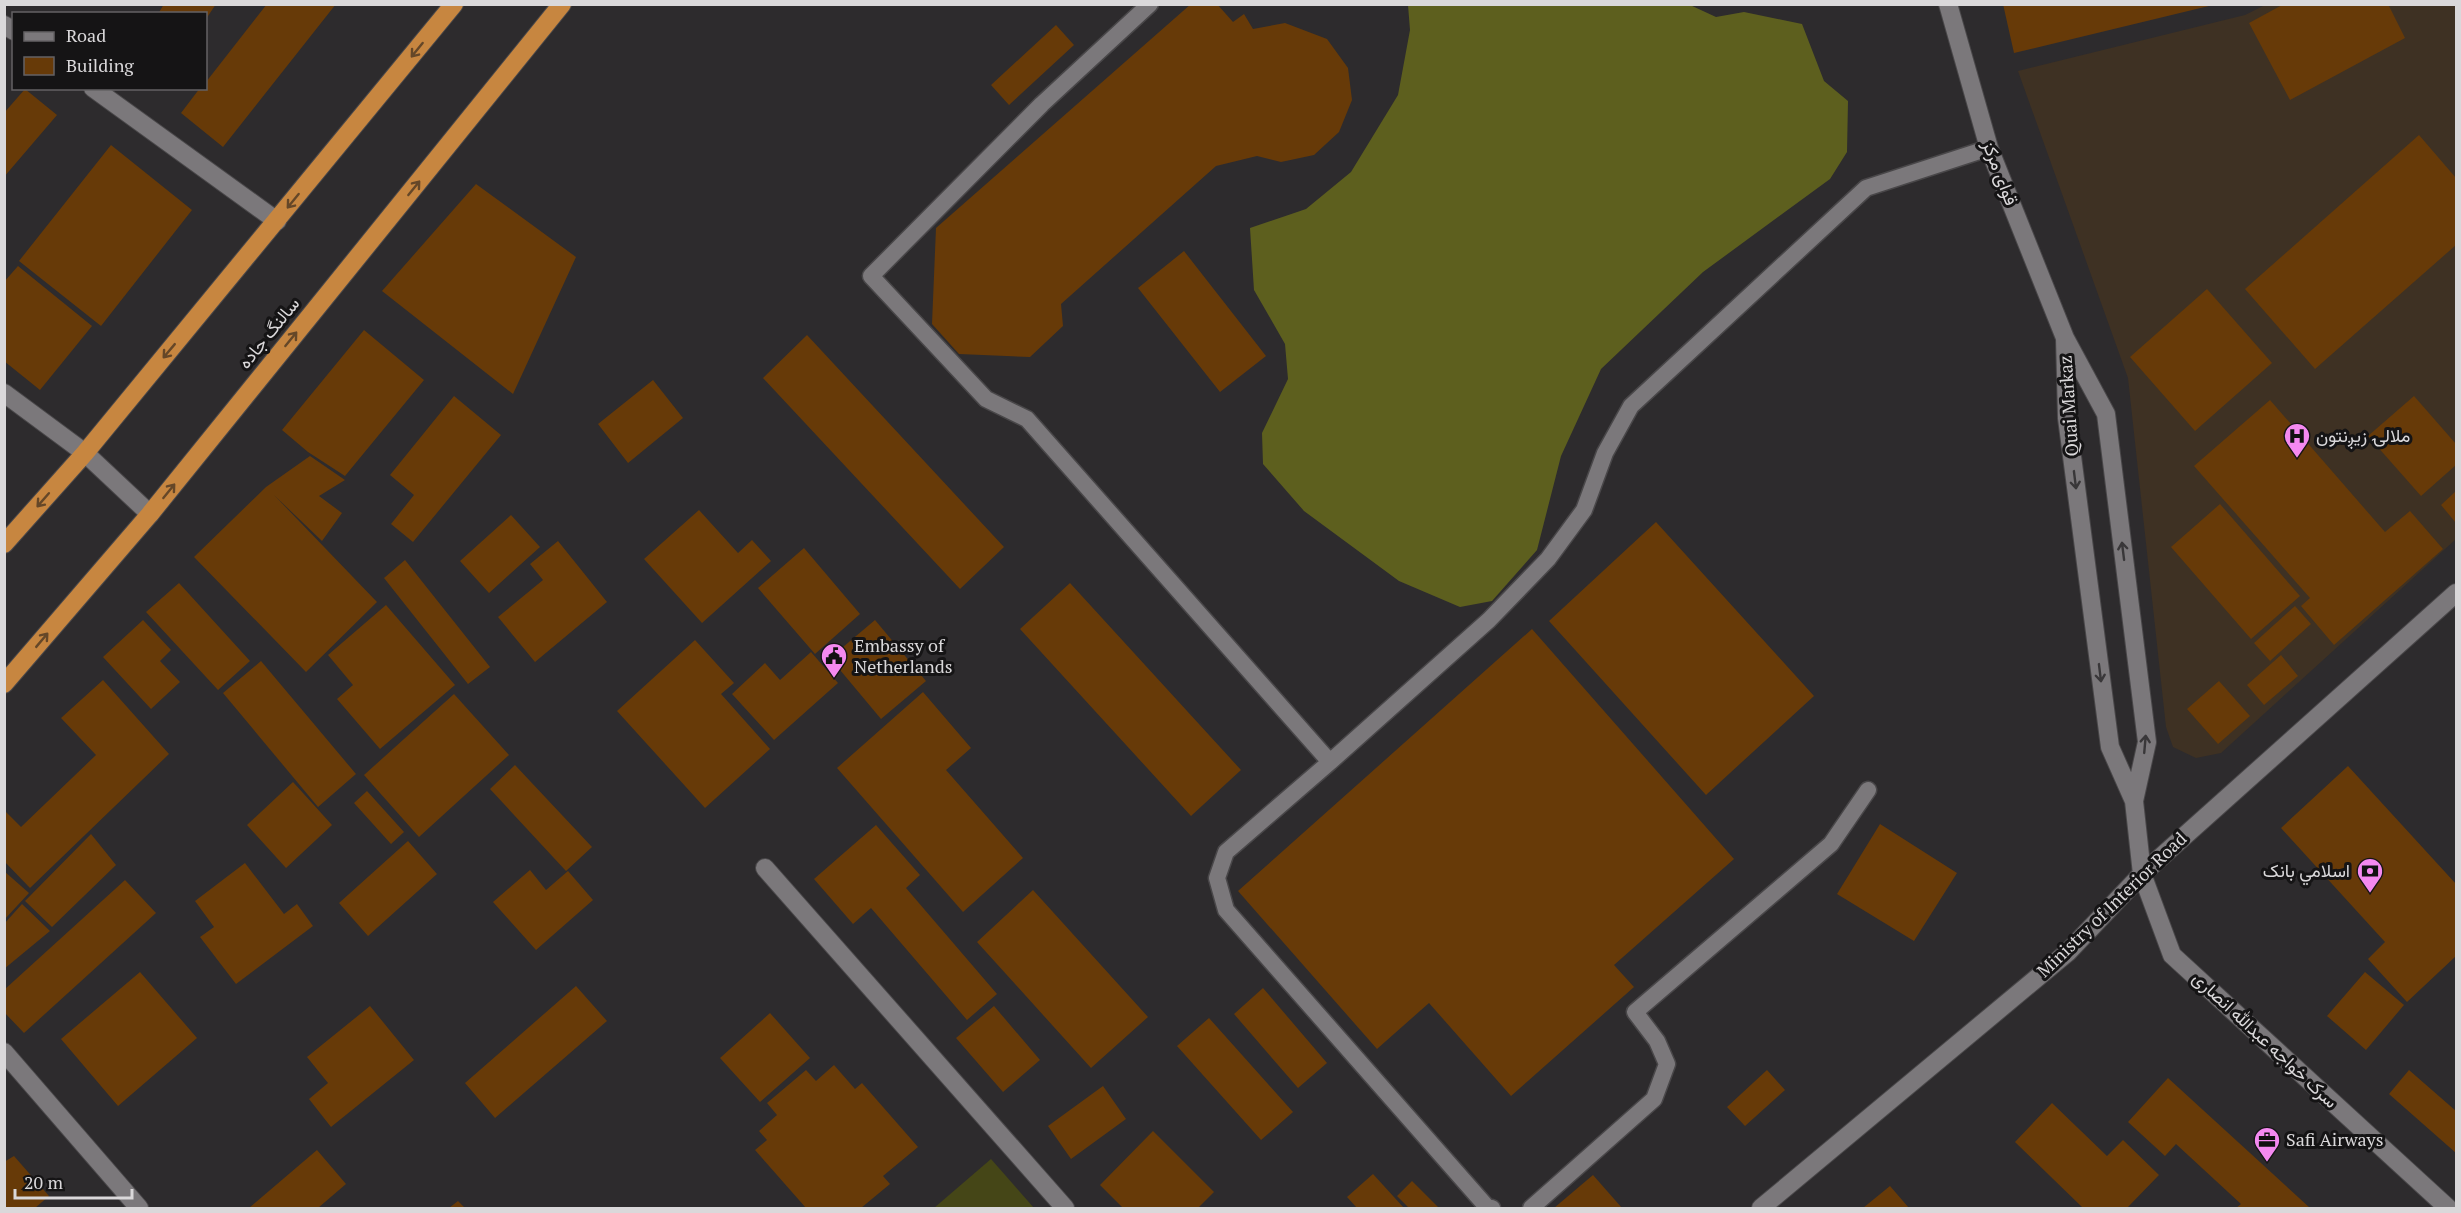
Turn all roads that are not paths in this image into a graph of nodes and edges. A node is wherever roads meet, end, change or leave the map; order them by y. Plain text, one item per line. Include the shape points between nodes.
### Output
1 (454, 4) edge
2 (562, 4) edge
3 (1150, 4) edge
4 (1948, 4) edge
5 (96, 90) edge
6 (1989, 148) junction
7 (277, 221) junction
8 (2065, 338) junction
9 (4, 393) edge
10 (85, 453) junction
11 (150, 514) junction
12 (4, 544) edge
13 (2457, 593) edge
14 (4, 684) edge
15 (1330, 762) junction
16 (1868, 790) dead end
17 (2134, 801) junction
18 (765, 868) dead end
19 (2142, 874) junction
20 (4, 1052) edge
21 (139, 1209) edge
22 (1065, 1209) edge
23 (1492, 1209) edge
24 (1531, 1209) edge
25 (1761, 1209) edge
26 (2448, 1209) edge

1 -> 7 highway
11 -> 2 highway, سالنگ جاده
3 - 15 lane via 1042,104 871,276 986,399 1027,418
4 - 6 street, قوای مرکز
5 - 7 street
6 - 8 street, قوای مرکز
6 - 15 lane via 1866,188 1631,406 1605,453 1584,510 1548,559 1490,620
7 -> 10 highway
8 -> 17 street, Quai Markaz via 2067,418 2110,747
17 -> 8 street, Quai Markaz via 2147,742 2106,414
9 - 10 street
10 - 11 street
10 -> 12 highway
14 -> 11 highway, سالنگ جاده
13 - 19 street, Ministry of Interior Road
15 - 23 lane via 1226,852 1217,878 1226,910
16 - 24 lane via 1832,844 1635,1012 1657,1041 1667,1064 1654,1098
17 - 19 street, Quai Markaz
18 - 22 street
19 - 25 street, Ministry of Interior Road via 2068,952
19 - 26 street, سرک خواجه عبدالله انصاری via 2172,955
20 - 21 street

